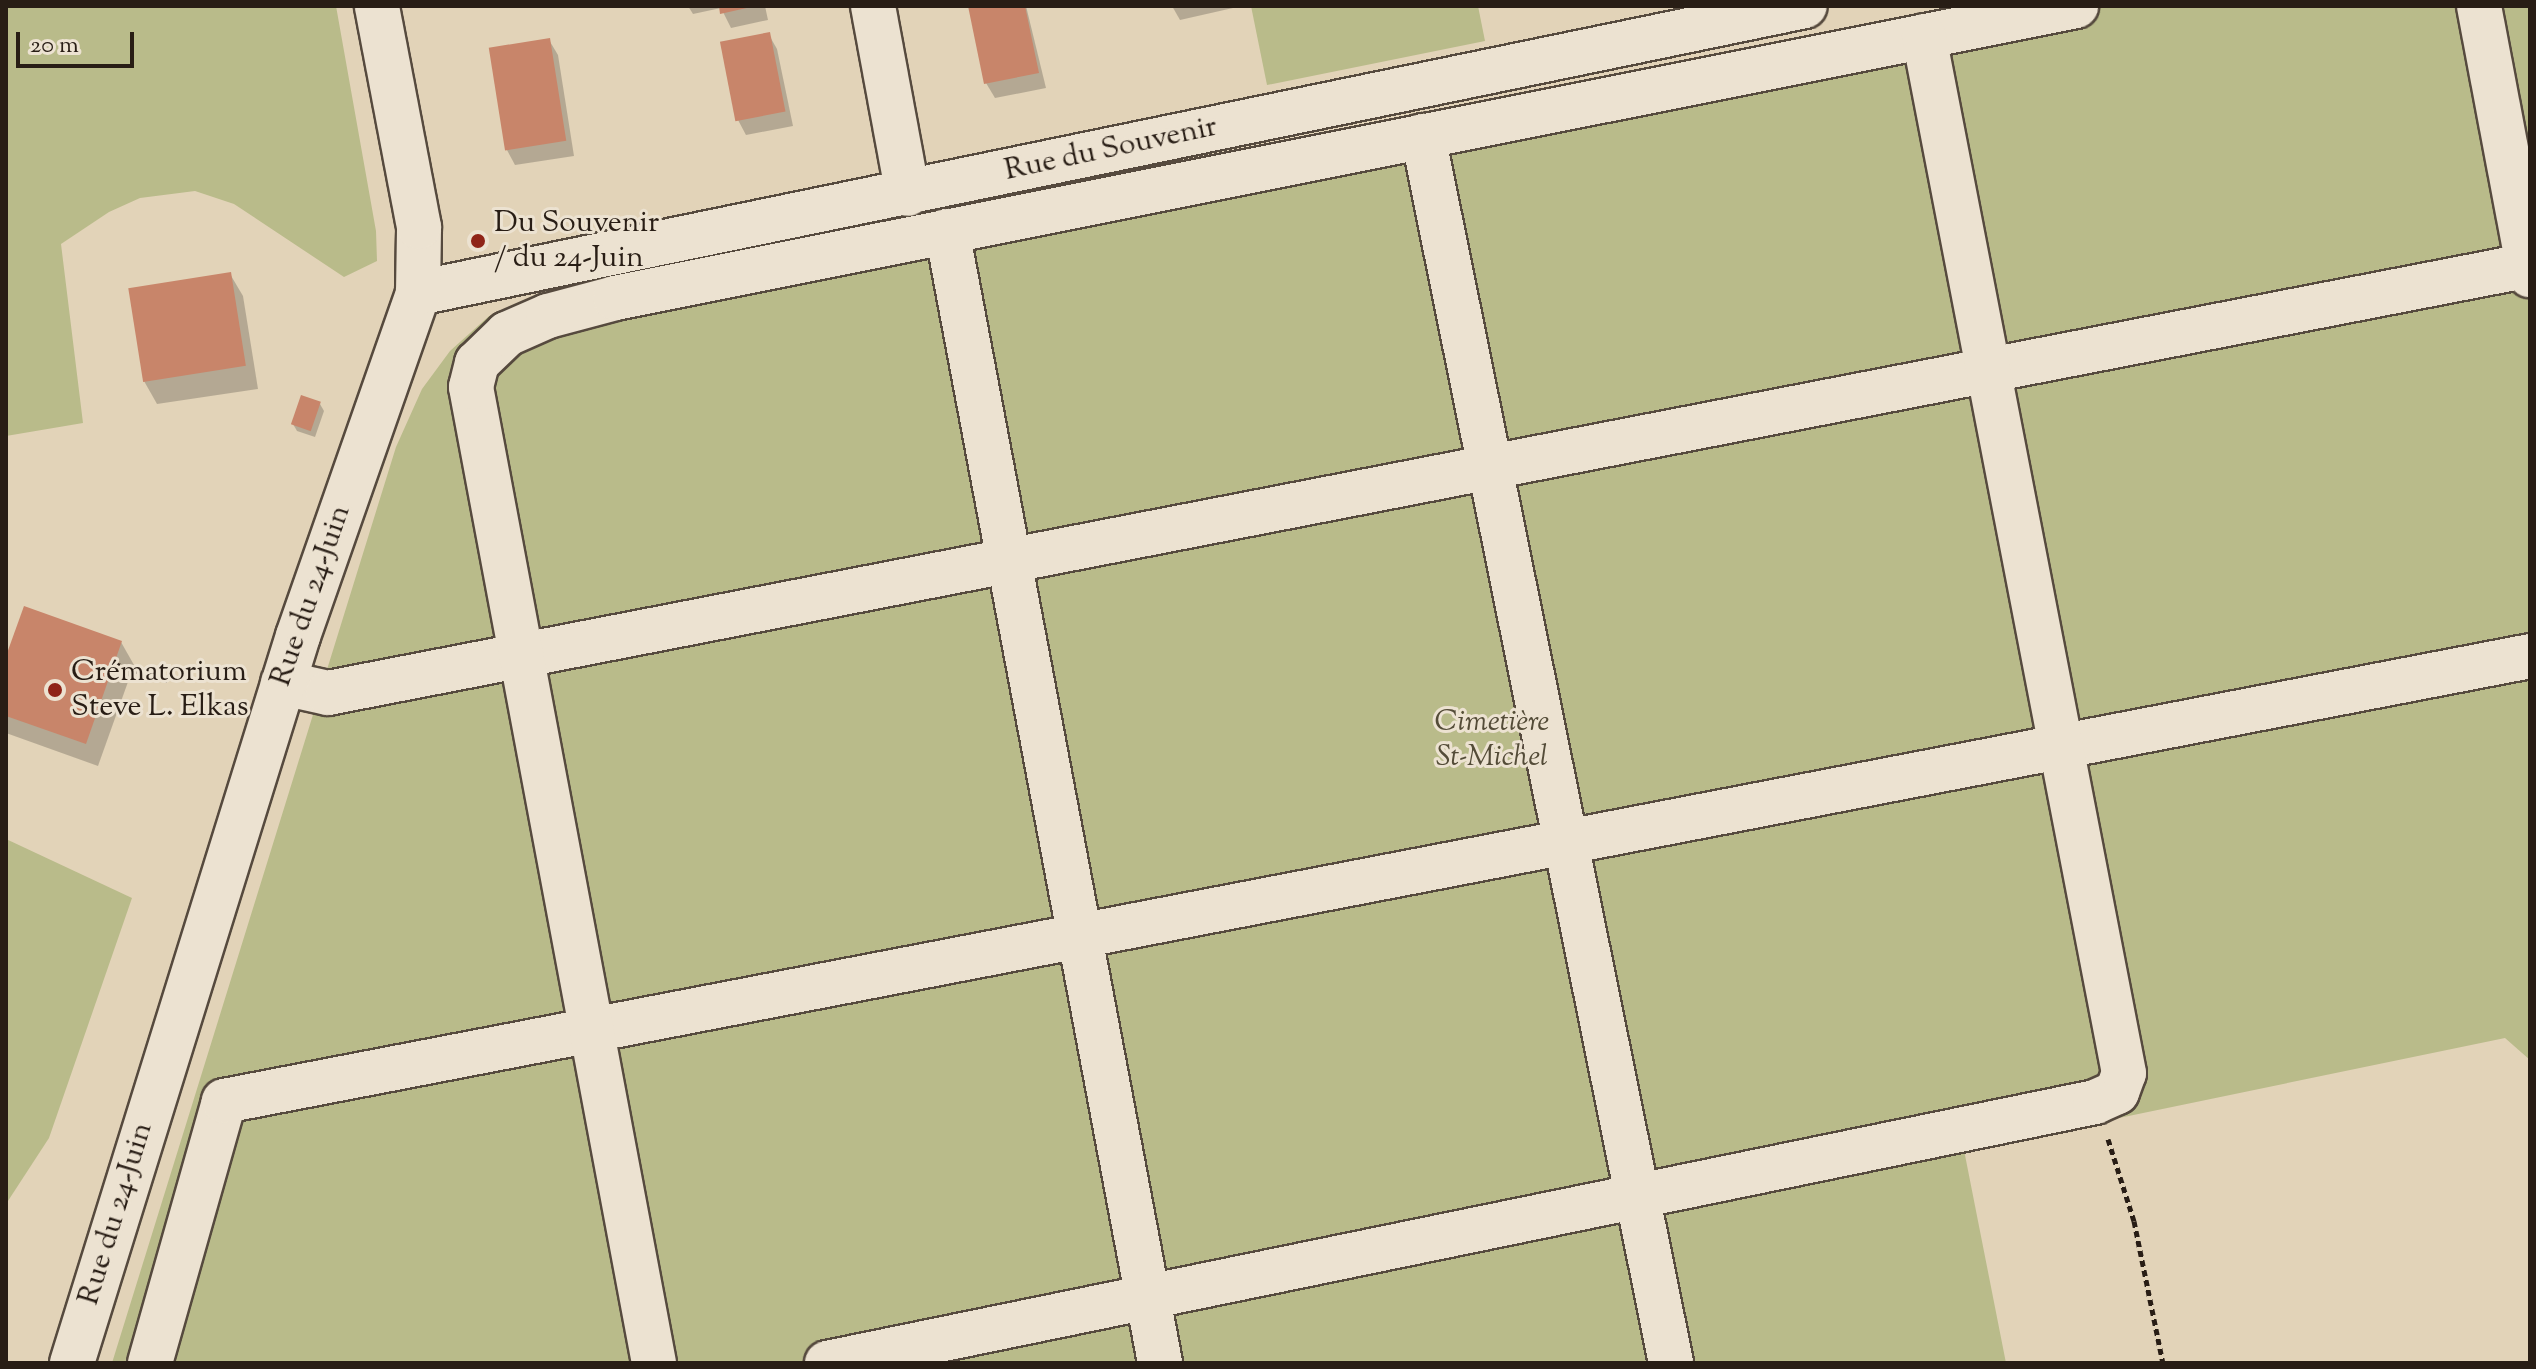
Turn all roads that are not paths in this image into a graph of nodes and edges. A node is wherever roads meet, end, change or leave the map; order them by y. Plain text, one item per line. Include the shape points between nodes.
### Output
1 (377, 6) edge
2 (873, 6) edge
3 (1805, 6) edge
4 (2076, 6) edge
5 (2479, 6) edge
6 (1924, 36) junction
7 (1423, 136) junction
8 (908, 194) junction
9 (947, 231) junction
10 (2529, 268) edge
11 (418, 293) junction
12 (1988, 370) junction
13 (1490, 467) junction
14 (1009, 561) junction
15 (521, 656) junction
16 (2530, 656) edge
17 (283, 683) junction
18 (2061, 746) junction
19 (1566, 842) junction
20 (1080, 935) junction
21 (591, 1030) junction
22 (1637, 1196) junction
23 (1148, 1297) junction
24 (72, 1363) edge
25 (150, 1363) edge
26 (654, 1363) edge
27 (827, 1363) edge
28 (1160, 1363) edge
29 (1671, 1363) edge

1 - 11 street, Rue du 24-Juin via 419,227
2 - 8 street
3 - 8 street, Rue du Souvenir
4 - 6 street
5 - 10 street
6 - 7 street
6 - 12 street
7 - 9 street
7 - 13 street
8 - 11 street, Rue du Souvenir
9 - 14 street
9 - 15 street via 548,316 507,334 477,363 471,387
10 - 12 street
11 - 17 street, Rue du 24-Juin
12 - 13 street
12 - 18 street
13 - 14 street
13 - 19 street
14 - 15 street
14 - 20 street
15 - 17 street via 328,693
15 - 21 street
16 - 18 street
17 - 24 street, Rue du 24-Juin
18 - 19 street
18 - 22 street via 2124,1073 2117,1092 2095,1102
19 - 20 street
19 - 22 street
20 - 21 street
20 - 23 street
21 - 25 street via 224,1101
21 - 26 street
22 - 23 street
22 - 29 street
23 - 27 street
23 - 28 street

